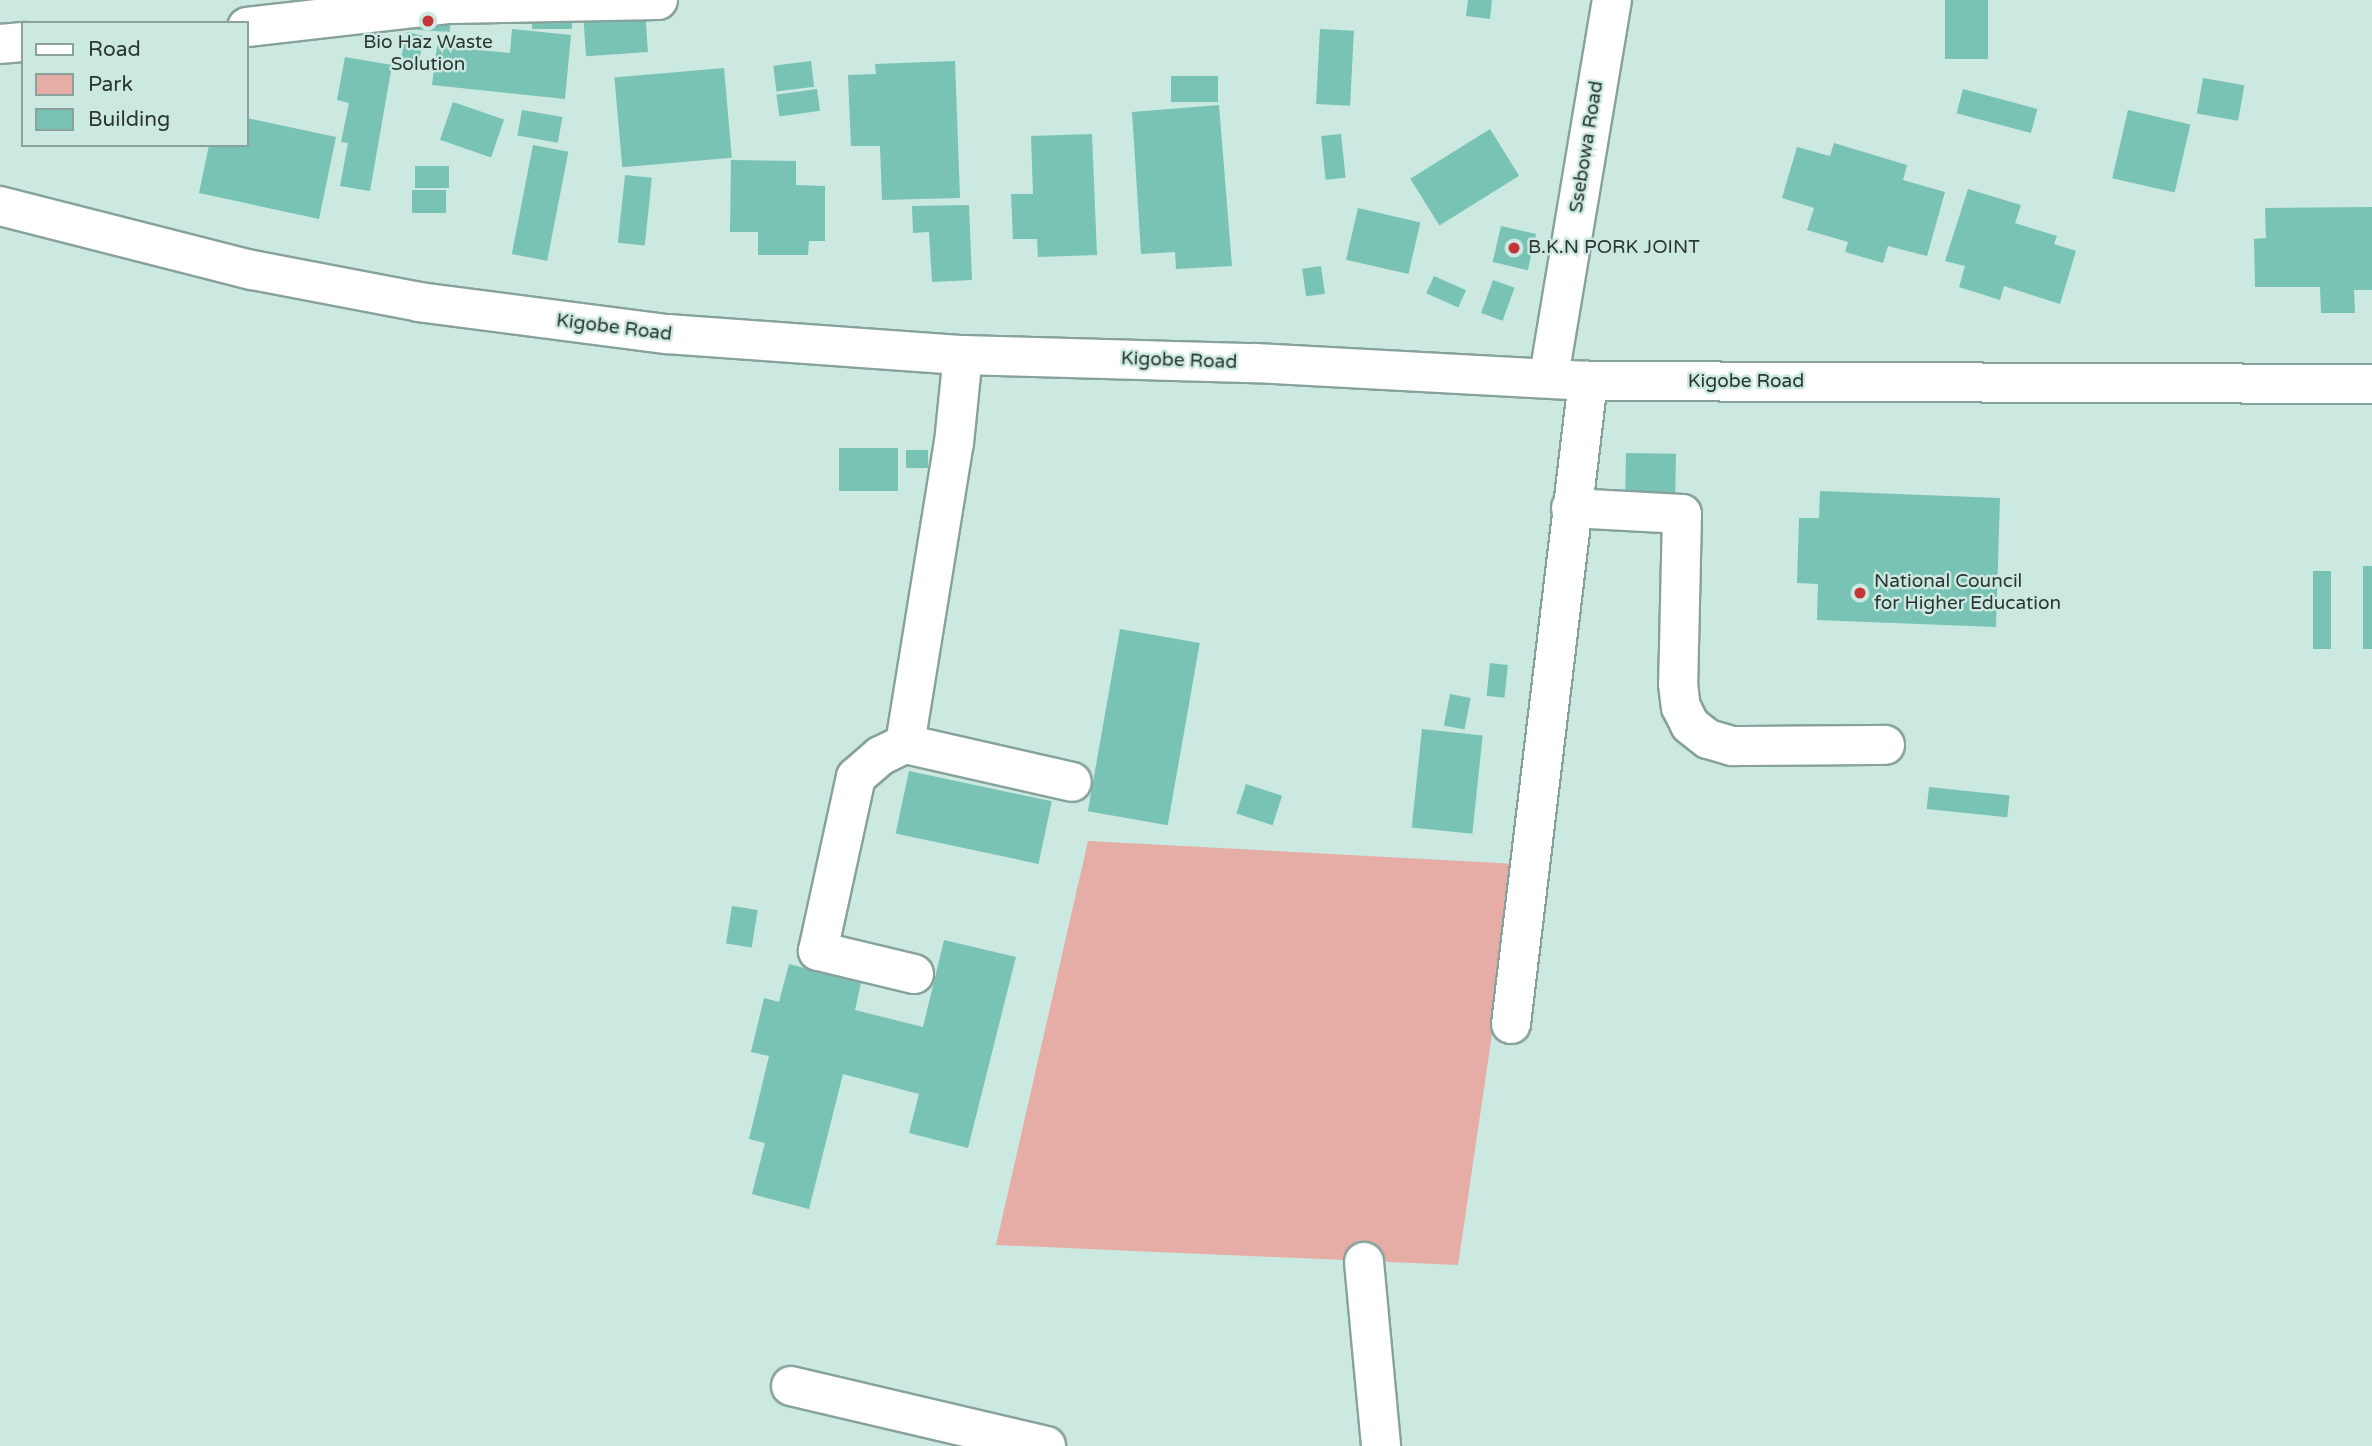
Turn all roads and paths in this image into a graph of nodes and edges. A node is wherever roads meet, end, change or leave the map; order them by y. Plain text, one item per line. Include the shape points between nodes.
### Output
1 (658, 0) edge
2 (1612, 0) edge
3 (248, 27) edge
4 (21, 42) edge
5 (0, 44) edge
6 (0, 206) edge
7 (963, 355) junction
8 (1549, 376) junction
9 (1588, 381) junction
10 (2372, 384) edge
11 (1570, 508) junction
12 (905, 744) junction
13 (1885, 745) dead end
14 (1072, 782) dead end
15 (914, 974) dead end
16 (1511, 1024) dead end
17 (1364, 1262) dead end
18 (791, 1386) dead end
19 (1046, 1446) edge
20 (1381, 1446) edge

1 - 3 street via 450,4
2 - 8 street, Ssebowa Road
4 - 5 street
6 - 7 street, Kigobe Road via 252,270 419,302 667,334
7 - 8 street, Kigobe Road
7 - 12 street via 954,443
8 - 9 street, Kigobe Road
9 - 10 street, Kigobe Road
9 - 11 street
11 - 13 street via 1682,514 1678,684 1681,707 1690,725 1707,739 1732,746
11 - 16 street via 1559,642
12 - 14 street
12 - 15 street via 880,756 856,777 818,951
17 - 20 street
18 - 19 street

